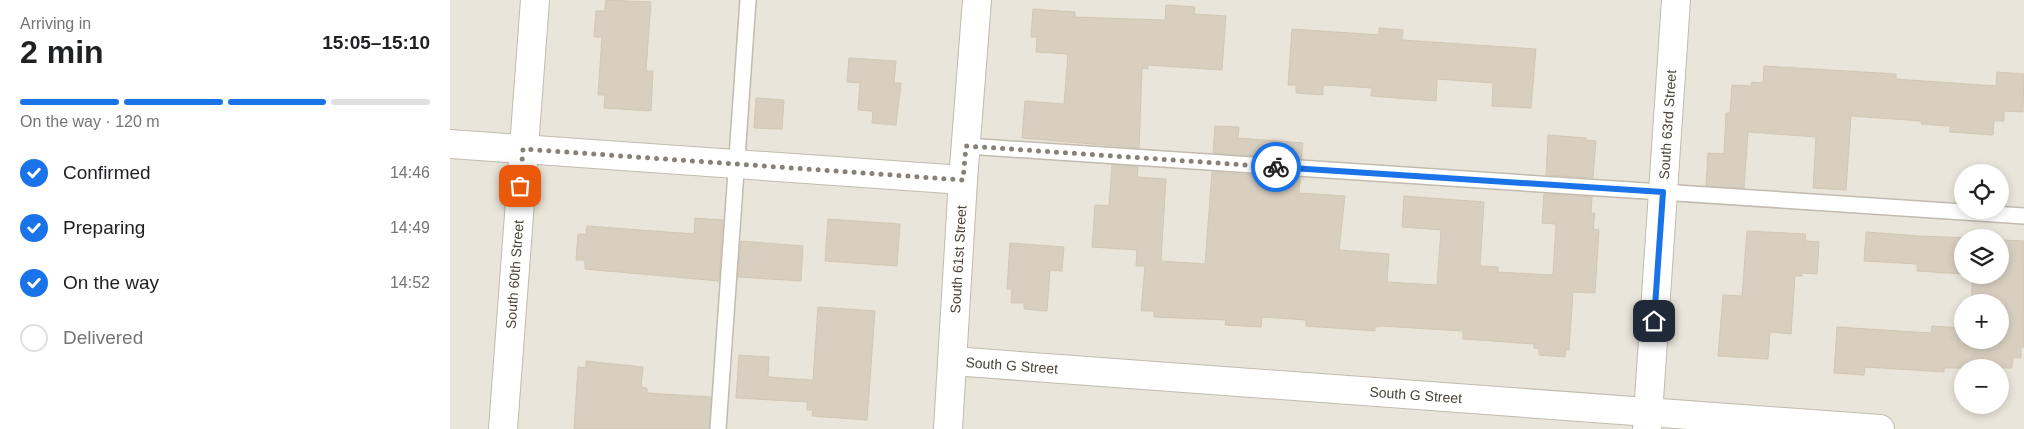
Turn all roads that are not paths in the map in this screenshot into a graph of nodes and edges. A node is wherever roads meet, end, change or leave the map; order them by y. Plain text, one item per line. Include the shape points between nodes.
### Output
1 (535, 0) edge
2 (748, 0) edge
3 (976, 0) edge
4 (1676, 0) edge
5 (450, 144) edge
6 (966, 146) junction
7 (523, 149) junction
8 (736, 164) junction
9 (963, 180) junction
10 (1663, 192) junction
11 (2024, 216) edge
12 (952, 361) junction
13 (1648, 421) edge
14 (503, 429) edge
15 (718, 429) edge
16 (948, 429) edge
17 (1880, 429) edge

1 - 7 street, South 60th Street
2 - 8 lane
3 - 6 street, South 61st Street
4 - 10 street, South 63rd Street
5 - 7 street
6 - 9 street, South 61st Street
6 - 10 lane
7 - 8 street
7 - 14 street, South 60th Street
8 - 9 street
8 - 15 lane
9 - 12 street, South 61st Street
10 - 11 lane
10 - 13 street, South 63rd Street
12 - 13 street, South G Street
12 - 16 street, South 61st Street
13 - 17 street, South G Street

